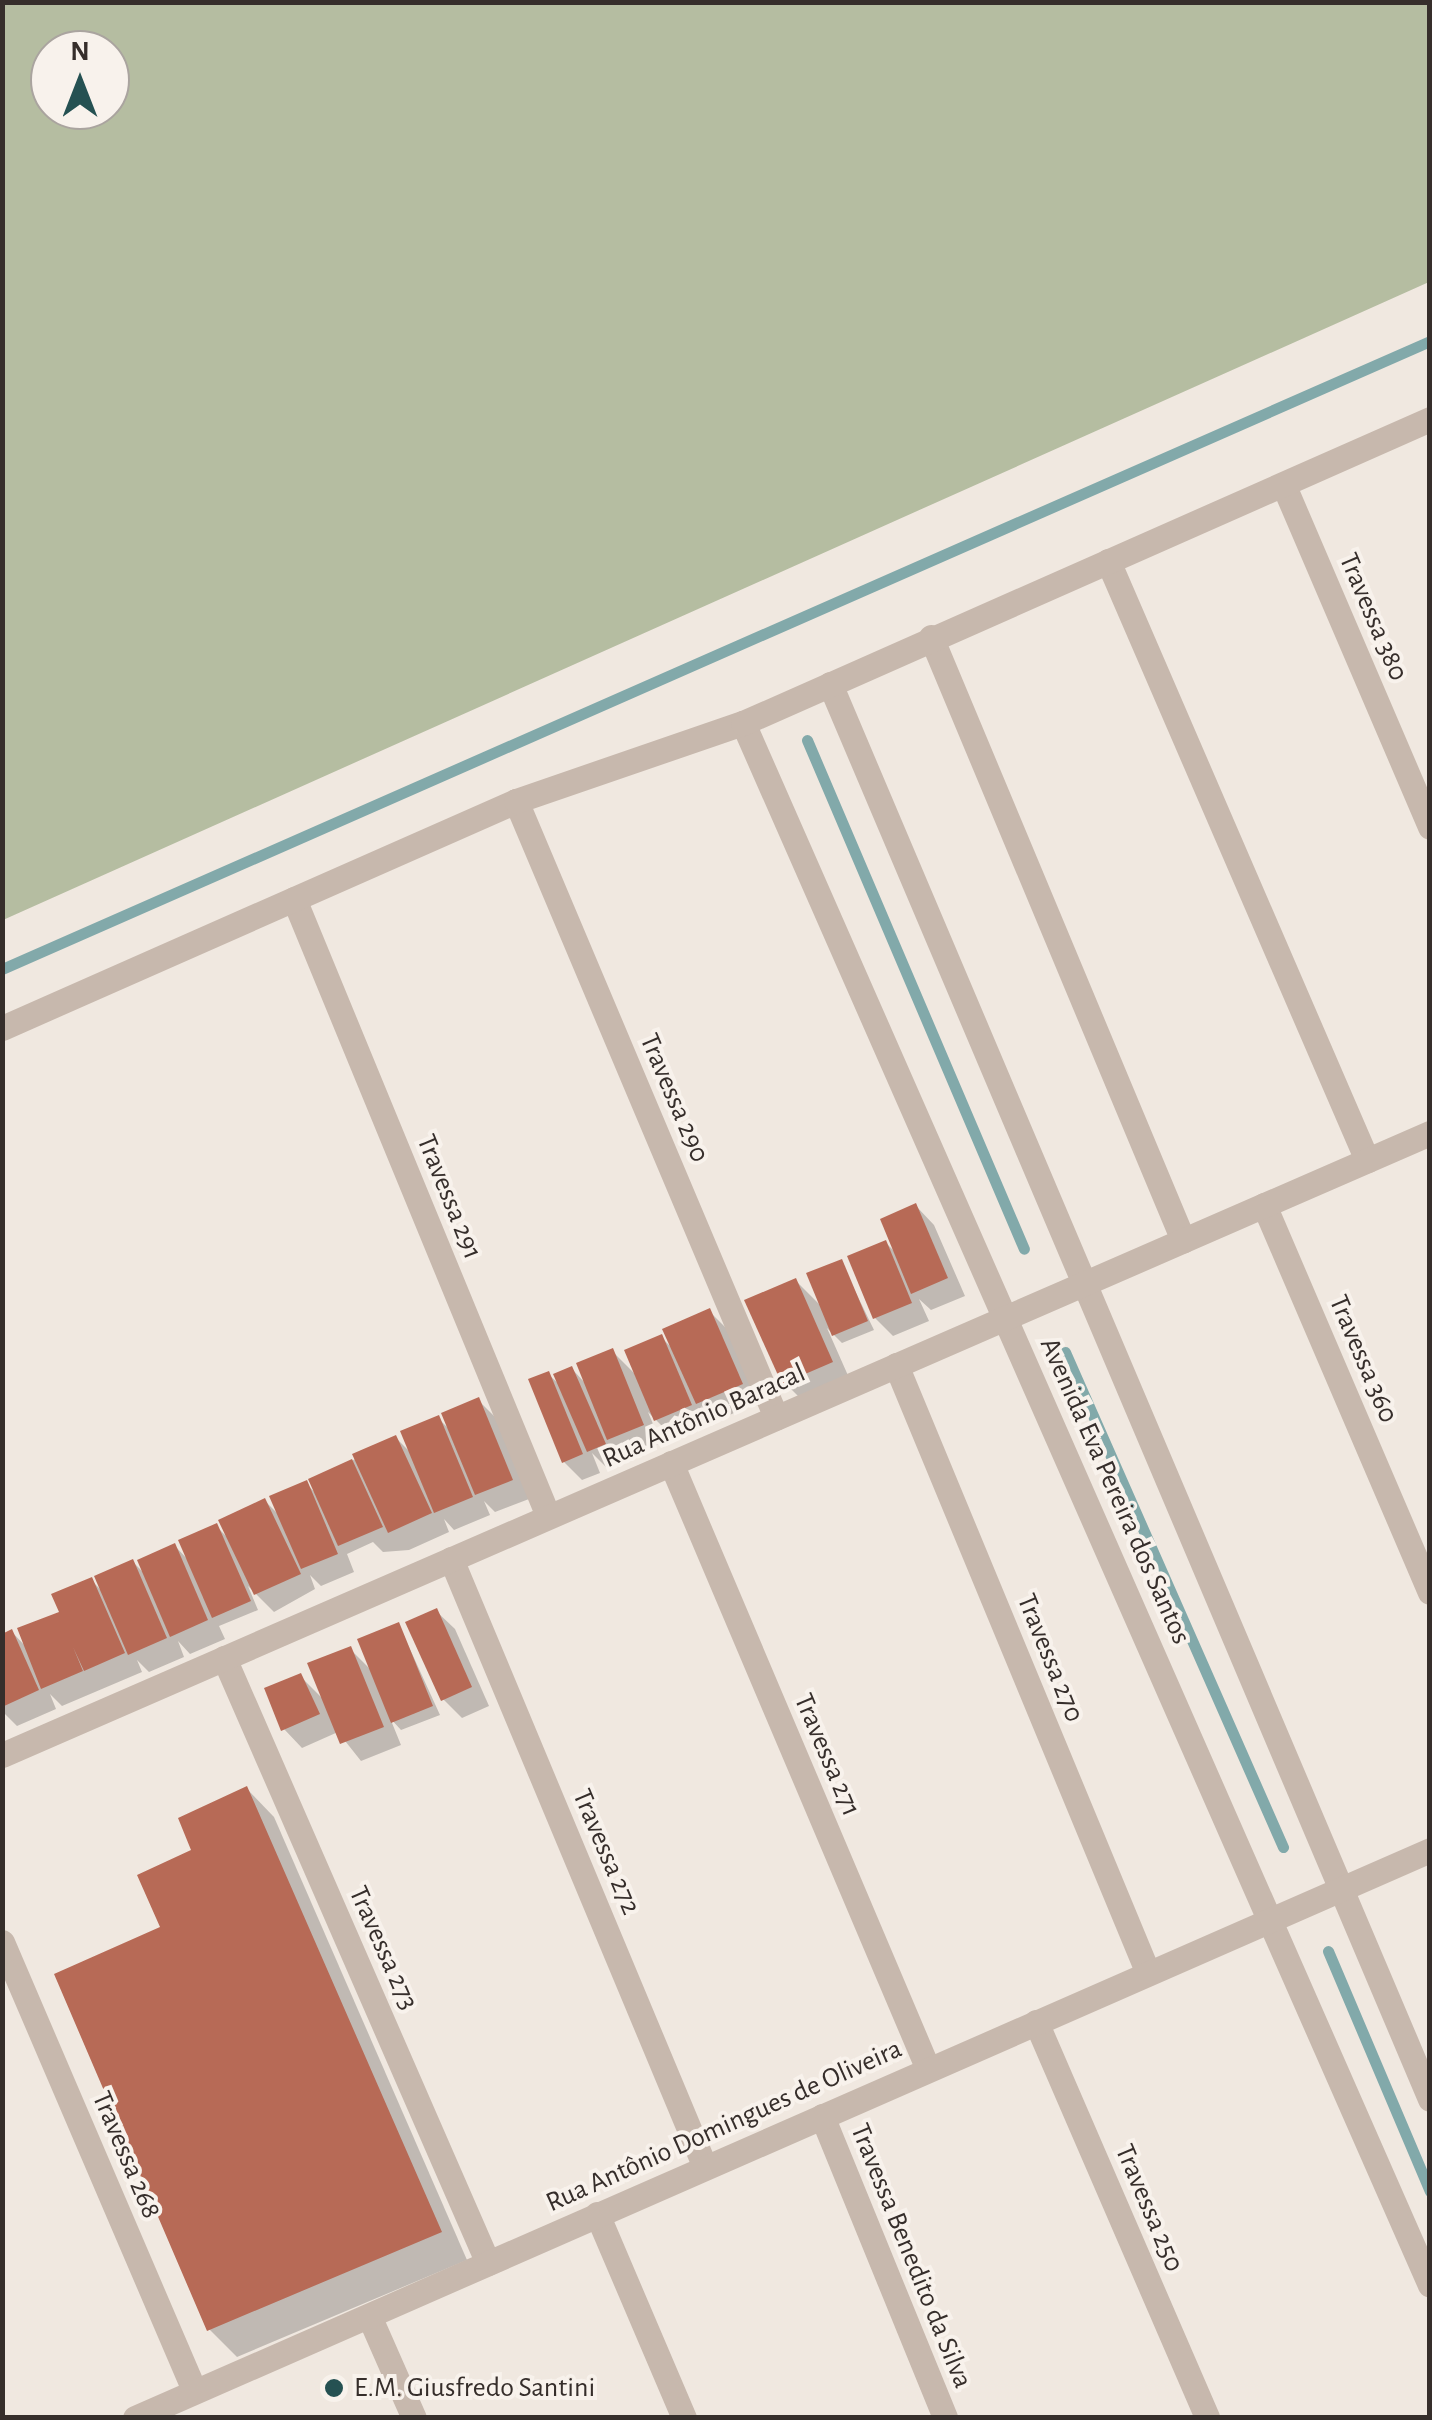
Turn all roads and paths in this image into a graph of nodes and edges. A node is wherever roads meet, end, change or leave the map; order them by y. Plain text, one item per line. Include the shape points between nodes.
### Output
1 (1430, 420) edge
2 (1284, 486) junction
3 (1108, 561) junction
4 (931, 637) junction
5 (830, 684) junction
6 (743, 723) junction
7 (516, 802) junction
8 (1430, 827) edge
9 (294, 900) junction
10 (2, 1028) edge
11 (1430, 1133) edge
12 (1367, 1160) junction
13 (1264, 1205) junction
14 (1184, 1240) junction
15 (1081, 1284) junction
16 (1004, 1318) junction
17 (896, 1365) junction
18 (776, 1417) junction
19 (670, 1464) junction
20 (548, 1516) junction
21 (451, 1559) junction
22 (1430, 1592) edge
23 (224, 1658) junction
24 (2, 1755) edge
25 (1430, 1850) edge
26 (1338, 1890) junction
27 (1273, 1918) junction
28 (2, 1942) edge
29 (1148, 1973) junction
30 (1036, 2022) junction
31 (928, 2069) junction
32 (1430, 2099) edge
33 (822, 2116) junction
34 (706, 2167) junction
35 (597, 2214) junction
36 (488, 2263) junction
37 (1430, 2285) edge
38 (370, 2318) junction
39 (194, 2392) junction
40 (135, 2418) edge
41 (414, 2418) edge
42 (684, 2418) edge
43 (945, 2418) edge
44 (1207, 2418) edge

1 - 2 street
2 - 3 street
2 - 8 street, Travessa 380
3 - 4 street
3 - 12 street
4 - 5 street
4 - 14 street
5 - 6 street
5 - 15 street, Avenida Eva Pereira dos Santos
6 - 7 street
6 - 16 street, Avenida Eva Pereira dos Santos
7 - 9 street
7 - 18 street, Travessa 290
9 - 10 street
9 - 20 street, Travessa 291
11 - 12 street, Rua Antônio Baracal
12 - 13 street, Rua Antônio Baracal
13 - 14 street, Rua Antônio Baracal
13 - 22 street, Travessa 360
14 - 15 street, Rua Antônio Baracal
15 - 16 street, Rua Antônio Baracal
15 - 26 street, Avenida Eva Pereira dos Santos
16 - 17 street, Rua Antônio Baracal
16 - 27 street, Avenida Eva Pereira dos Santos
17 - 18 street, Rua Antônio Baracal
17 - 29 street, Travessa 270
18 - 19 street, Rua Antônio Baracal
19 - 20 street, Rua Antônio Baracal
19 - 31 street, Travessa 271
20 - 21 street, Rua Antônio Baracal
21 - 23 street, Rua Antônio Baracal
21 - 34 street, Travessa 272
23 - 24 street, Rua Antônio Baracal
23 - 36 street, Travessa 273
25 - 26 street, Rua Antônio Domingues de Oliveira
26 - 27 street, Rua Antônio Domingues de Oliveira
26 - 32 street, Avenida Eva Pereira dos Santos
27 - 29 street, Rua Antônio Domingues de Oliveira
27 - 37 street, Avenida Eva Pereira dos Santos
28 - 39 street, Travessa 268
29 - 30 street, Rua Antônio Domingues de Oliveira
30 - 31 street, Rua Antônio Domingues de Oliveira
30 - 44 street, Travessa 250
31 - 33 street, Rua Antônio Domingues de Oliveira
33 - 34 street, Rua Antônio Domingues de Oliveira
33 - 43 street, Travessa Benedito da Silva
34 - 35 street, Rua Antônio Domingues de Oliveira
35 - 36 street, Rua Antônio Domingues de Oliveira
35 - 42 street
36 - 38 street, Rua Antônio Domingues de Oliveira
38 - 39 street, Rua Antônio Domingues de Oliveira
38 - 41 street
39 - 40 street, Rua Antônio Domingues de Oliveira

